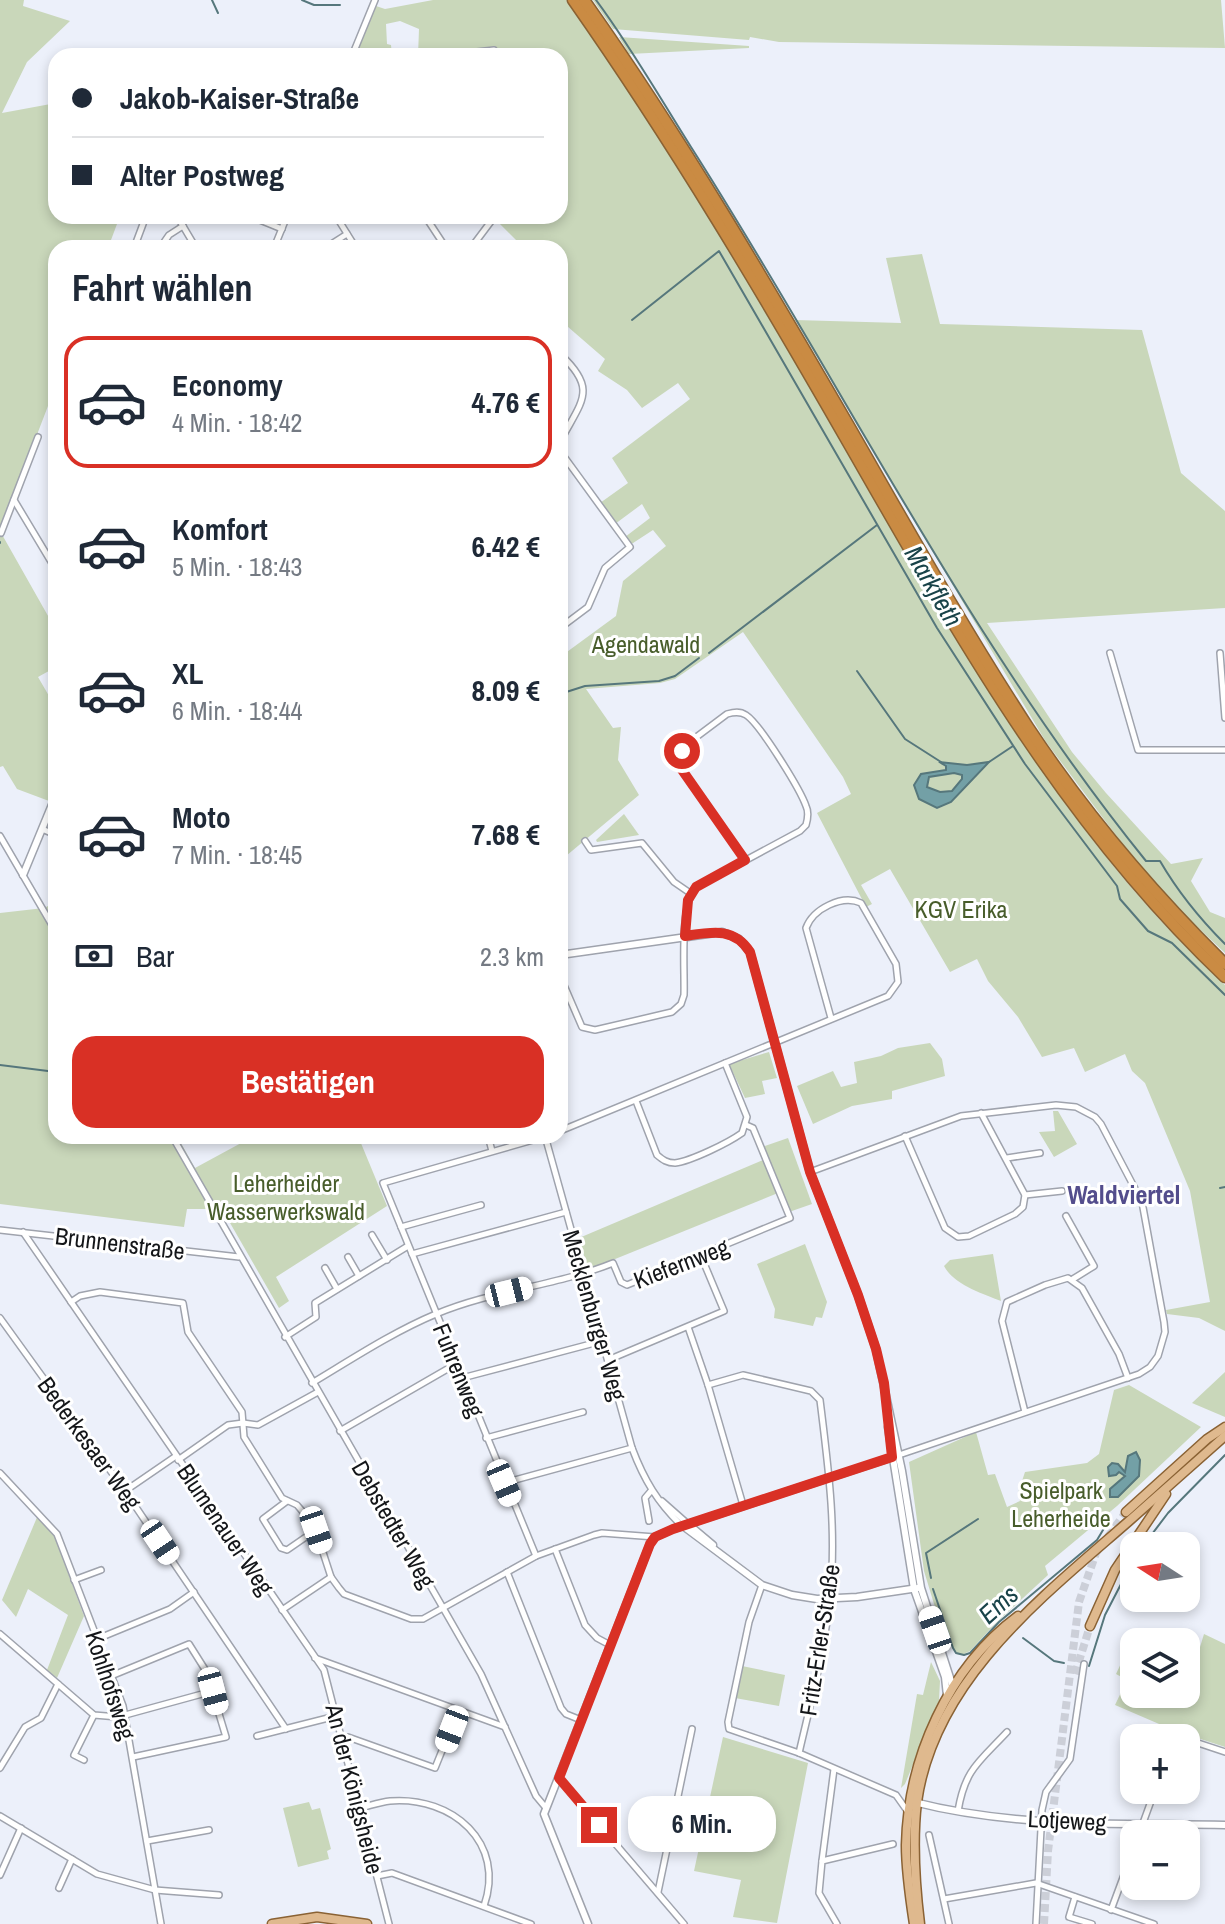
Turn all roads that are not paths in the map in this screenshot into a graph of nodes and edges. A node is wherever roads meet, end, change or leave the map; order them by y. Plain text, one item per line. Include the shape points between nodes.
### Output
1 (375, 0) edge
2 (573, 0) edge
3 (584, 0) edge
4 (355, 48) edge
5 (270, 224) edge
6 (284, 224) edge
7 (341, 224) edge
8 (183, 226) joint
9 (282, 229) junction
10 (347, 234) junction
11 (166, 240) edge
12 (191, 240) edge
13 (277, 240) edge
14 (338, 240) edge
15 (351, 240) edge
16 (568, 363) edge
17 (568, 427) edge
18 (38, 437) dead end
19 (568, 462) edge
20 (14, 500) junction
21 (1, 533) edge
22 (48, 557) edge
23 (568, 622) edge
24 (1110, 653) dead end
25 (1220, 653) dead end
26 (1225, 718) edge
27 (1225, 750) edge
28 (48, 814) edge
29 (42, 829) junction
30 (48, 832) edge
31 (0, 836) edge
32 (585, 841) dead end
33 (745, 860) junction
34 (23, 875) junction
35 (690, 893) junction
36 (48, 918) edge
37 (685, 936) junction
38 (568, 954) edge
39 (1225, 964) edge
40 (1225, 977) edge
41 (568, 995) edge
42 (831, 1018) junction
43 (775, 1042) junction
44 (725, 1063) junction
45 (636, 1101) junction
46 (981, 1113) junction
47 (746, 1125) junction
48 (568, 1128) edge
49 (905, 1136) junction
50 (176, 1144) edge
51 (490, 1144) edge
52 (517, 1144) edge
53 (548, 1144) edge
54 (492, 1151) junction
55 (1040, 1153) dead end
56 (1007, 1158) junction
57 (810, 1172) junction
58 (1062, 1191) dead end
59 (1025, 1195) junction
60 (481, 1205) dead end
61 (566, 1212) junction
62 (1066, 1216) dead end
63 (401, 1227) junction
64 (0, 1230) edge
65 (23, 1232) junction
66 (372, 1235) dead end
67 (408, 1246) junction
68 (412, 1254) junction
69 (701, 1256) junction
70 (240, 1257) junction
71 (348, 1257) dead end
72 (387, 1260) junction
73 (325, 1268) dead end
74 (584, 1275) junction
75 (359, 1276) junction
76 (1073, 1279) junction
77 (337, 1289) junction
78 (71, 1302) junction
79 (436, 1313) junction
80 (0, 1318) edge
81 (688, 1327) junction
82 (285, 1337) junction
83 (602, 1341) junction
84 (608, 1360) junction
85 (456, 1364) junction
86 (462, 1378) junction
87 (1128, 1378) junction
88 (312, 1383) junction
89 (708, 1385) junction
90 (318, 1392) junction
91 (583, 1412) dead end
92 (1025, 1412) junction
93 (243, 1423) junction
94 (1225, 1427) edge
95 (340, 1431) junction
96 (1225, 1436) edge
97 (486, 1438) junction
98 (632, 1448) junction
99 (895, 1456) junction
100 (177, 1458) junction
101 (0, 1473) edge
102 (1181, 1475) junction
103 (830, 1477) junction
104 (504, 1483) junction
105 (125, 1491) junction
106 (653, 1493) junction
107 (287, 1501) junction
108 (743, 1505) junction
109 (1126, 1512) tunnel mouth
110 (649, 1521) dead end
111 (685, 1525) junction
112 (316, 1530) junction
113 (655, 1537) junction
114 (555, 1549) junction
115 (536, 1556) junction
116 (101, 1570) dead end
117 (507, 1572) junction
118 (331, 1577) junction
119 (74, 1580) junction
120 (762, 1585) junction
121 (918, 1588) junction
122 (194, 1592) junction
123 (830, 1598) junction
124 (1035, 1604) junction
125 (443, 1609) junction
126 (282, 1610) junction
127 (1090, 1626) tunnel mouth
128 (0, 1634) edge
129 (97, 1639) junction
130 (610, 1645) junction
131 (315, 1657) junction
132 (948, 1664) junction
133 (967, 1664) junction
134 (1084, 1664) dead end
135 (111, 1676) junction
136 (58, 1684) junction
137 (954, 1685) junction
138 (213, 1691) junction
139 (948, 1704) junction
140 (458, 1711) junction
141 (94, 1715) junction
142 (125, 1715) junction
143 (336, 1716) junction
144 (581, 1720) junction
145 (505, 1727) junction
146 (286, 1729) junction
147 (692, 1729) dead end
148 (1007, 1732) dead end
149 (257, 1736) dead end
150 (341, 1737) junction
151 (1200, 1743) edge
152 (1225, 1752) edge
153 (799, 1753) junction
154 (133, 1757) junction
155 (84, 1760) dead end
156 (0, 1768) edge
157 (834, 1769) junction
158 (559, 1778) junction
159 (915, 1782) junction
160 (896, 1795) junction
161 (914, 1802) junction
162 (360, 1808) junction
163 (546, 1808) junction
164 (958, 1811) junction
165 (909, 1813) junction
166 (0, 1816) edge
167 (1040, 1819) junction
168 (1120, 1823) edge
169 (1200, 1825) edge
170 (1225, 1825) edge
171 (21, 1828) junction
172 (209, 1830) dead end
173 (929, 1835) dead end
174 (147, 1841) junction
175 (893, 1844) dead end
176 (72, 1859) junction
177 (822, 1861) junction
178 (0, 1875) edge
179 (377, 1876) junction
180 (1036, 1883) junction
181 (1120, 1886) edge
182 (59, 1888) dead end
183 (155, 1890) junction
184 (657, 1893) junction
185 (219, 1895) dead end
186 (1075, 1897) junction
187 (944, 1899) junction
188 (484, 1906) junction
189 (1111, 1910) junction
190 (680, 1923) edge
191 (161, 1924) edge
192 (272, 1924) edge
193 (367, 1924) edge
194 (389, 1924) edge
195 (531, 1924) edge
196 (588, 1924) edge
197 (837, 1924) edge
198 (914, 1924) edge
199 (920, 1924) edge
200 (949, 1924) edge
201 (1036, 1924) edge
202 (1092, 1924) edge
203 (1154, 1924) edge

1 - 4 street
2 - 40 highway via 708,203 947,615 1024,737 1131,878
3 - 39 highway via 718,201 1029,728 1139,873
5 - 9 street
6 - 9 street
7 - 10 street
8 - 11 street
8 - 12 street
9 - 13 street
10 - 14 street
10 - 15 street
16 - 17 street via 584,387
18 - 20 street
19 - 23 street via 630,547 605,568 588,607
20 - 21 street
20 - 22 street
24 - 27 street via 1138,750
25 - 26 street
28 - 29 street
29 - 30 street
29 - 34 street
31 - 34 street
32 - 35 street via 591,850 642,843
33 - 33 street via 800,831 808,817 770,746 744,713 735,712 687,744 680,767
33 - 35 street
34 - 36 street
35 - 37 street
37 - 38 street
37 - 41 street via 684,995 672,1012 586,1029
37 - 43 street via 726,932 745,944
42 - 42 street via 888,996 898,982 896,964 861,903 852,899 816,913 806,928
42 - 43 street
43 - 44 street
43 - 57 street
44 - 45 street
44 - 47 street
45 - 47 street via 657,1155 669,1162 736,1138
45 - 48 street
46 - 49 street
46 - 56 street
46 - 87 street via 1076,1107 1101,1124 1131,1176 1142,1202 1165,1332 1150,1367
47 - 69 street, Kiefernweg via 753,1128 790,1218
49 - 57 street
49 - 59 street via 952,1234 969,1236 1015,1214
50 - 70 street, Debstedter Weg
51 - 54 street
52 - 54 street
53 - 61 street, Mecklenburger Weg
54 - 63 street, Fuhrenweg via 383,1183
55 - 56 street
56 - 59 street
57 - 99 street via 868,1324
58 - 59 street
60 - 63 street
61 - 68 street
61 - 74 street, Mecklenburger Weg
62 - 76 street via 1094,1266
63 - 67 street, Fuhrenweg
64 - 65 street, Brunnenstraße
65 - 70 street, Brunnenstraße
65 - 78 street, Blumenauer Weg
66 - 72 street
67 - 68 street, Fuhrenweg
67 - 72 street
68 - 79 street, Fuhrenweg
69 - 74 street, Kiefernweg via 627,1285 613,1263
69 - 81 street via 724,1306 721,1313
70 - 82 street, Debstedter Weg
71 - 75 street
72 - 75 street
73 - 77 street
74 - 79 street
74 - 83 street, Mecklenburger Weg
75 - 77 street
76 - 87 street
76 - 92 street via 1063,1277 1004,1306 1002,1321
77 - 82 street via 315,1303 316,1317
78 - 93 street via 100,1292 181,1301 188,1332 242,1412
78 - 100 street, Blumenauer Weg
79 - 85 street, Fuhrenweg
79 - 88 street
80 - 105 street, Bederkesaer Weg
81 - 84 street
81 - 89 street
82 - 88 street, Debstedter Weg
83 - 84 street, Mecklenburger Weg
83 - 86 street
84 - 98 street, Mecklenburger Weg
85 - 86 street, Fuhrenweg
85 - 95 street
86 - 97 street, Fuhrenweg
87 - 92 street
88 - 90 street, Debstedter Weg
89 - 103 street, Fritz-Erler-Straße via 743,1375 815,1394
89 - 108 street
90 - 93 street via 258,1425
90 - 95 street, Debstedter Weg
91 - 97 street
92 - 99 street
93 - 100 street via 228,1425
93 - 107 street via 244,1437
94 - 109 main road
95 - 125 street, Debstedter Weg
96 - 102 main road
97 - 104 street, Fuhrenweg
98 - 104 street
98 - 106 street, Mecklenburger Weg
99 - 103 street
99 - 121 street
100 - 105 street
100 - 126 street, Blumenauer Weg
101 - 119 street, Kohlhofsweg via 53,1528
102 - 124 main road
102 - 127 main road via 1122,1558
103 - 108 street
103 - 123 street, Fritz-Erler-Straße
104 - 115 street, Fuhrenweg
105 - 122 street, Bederkesaer Weg
106 - 110 street, Mecklenburger Weg via 645,1498
106 - 111 street, Mecklenburger Weg
107 - 112 street via 307,1513
107 - 112 street via 263,1519 281,1548 287,1550
108 - 111 street
111 - 113 street
111 - 120 street
112 - 118 street
113 - 114 street via 602,1533
113 - 130 street
114 - 115 street
114 - 130 street via 585,1625
115 - 117 street
116 - 119 street
117 - 125 street
117 - 144 street via 561,1708
118 - 125 street via 344,1594 411,1619
118 - 126 street
119 - 129 street, Kohlhofsweg
120 - 123 street via 792,1595
120 - 153 street via 749,1622 729,1729
121 - 123 street
121 - 132 street
121 - 137 street
122 - 129 street via 170,1609
122 - 146 street, Bederkesaer Weg
123 - 153 street, Fritz-Erler-Straße
124 - 133 main road
124 - 137 main road
125 - 145 street, Debstedter Weg
126 - 131 street, Blumenauer Weg
128 - 136 street
129 - 135 street, Kohlhofsweg
130 - 144 street
131 - 140 street
131 - 143 street, An der Königsheide via 324,1670
132 - 133 street
132 - 137 street
133 - 137 main road
134 - 167 street via 1070,1759 1045,1795
135 - 138 street via 189,1644
135 - 142 street, Kohlhofsweg
136 - 141 street
136 - 156 street via 41,1718 25,1727
137 - 139 main road
137 - 139 street
138 - 142 street
138 - 154 street via 226,1737
139 - 159 main road via 928,1737
139 - 161 main road
140 - 145 street
140 - 150 street via 432,1769
141 - 142 street
141 - 155 street via 74,1755
142 - 154 street, Kohlhofsweg
143 - 146 street
143 - 150 street, An der Königsheide
144 - 158 street
145 - 163 street, Debstedter Weg
146 - 149 street
147 - 184 street
148 - 164 street via 968,1774
150 - 162 street, An der Königsheide
151 - 152 street
153 - 157 street
154 - 174 street, Kohlhofsweg
157 - 160 street
157 - 177 street
158 - 163 street
158 - 184 street
159 - 160 street
159 - 161 main road
160 - 165 street
161 - 164 street, Lotjeweg
161 - 165 main road
161 - 199 main road
162 - 179 street, An der Königsheide
162 - 188 street via 408,1802 442,1810 470,1827 478,1836 489,1874
163 - 196 street, Debstedter Weg via 544,1819
164 - 167 street, Lotjeweg
165 - 198 main road via 906,1861
166 - 171 street
167 - 168 street, Lotjeweg
167 - 180 street
169 - 170 street, Lotjeweg
171 - 176 street
171 - 178 street
172 - 174 street
173 - 187 street
174 - 183 street, Kohlhofsweg
175 - 177 street
176 - 182 street
176 - 183 street via 97,1874
177 - 197 street via 819,1893
179 - 188 street via 392,1873
179 - 194 street, An der Königsheide
180 - 186 street
180 - 187 street
180 - 201 street
181 - 189 street
183 - 185 street
183 - 191 street, Kohlhofsweg
184 - 190 street
186 - 189 street
186 - 202 street via 1069,1917
187 - 200 street
188 - 195 street
189 - 203 street
192 - 193 main road via 310,1917

